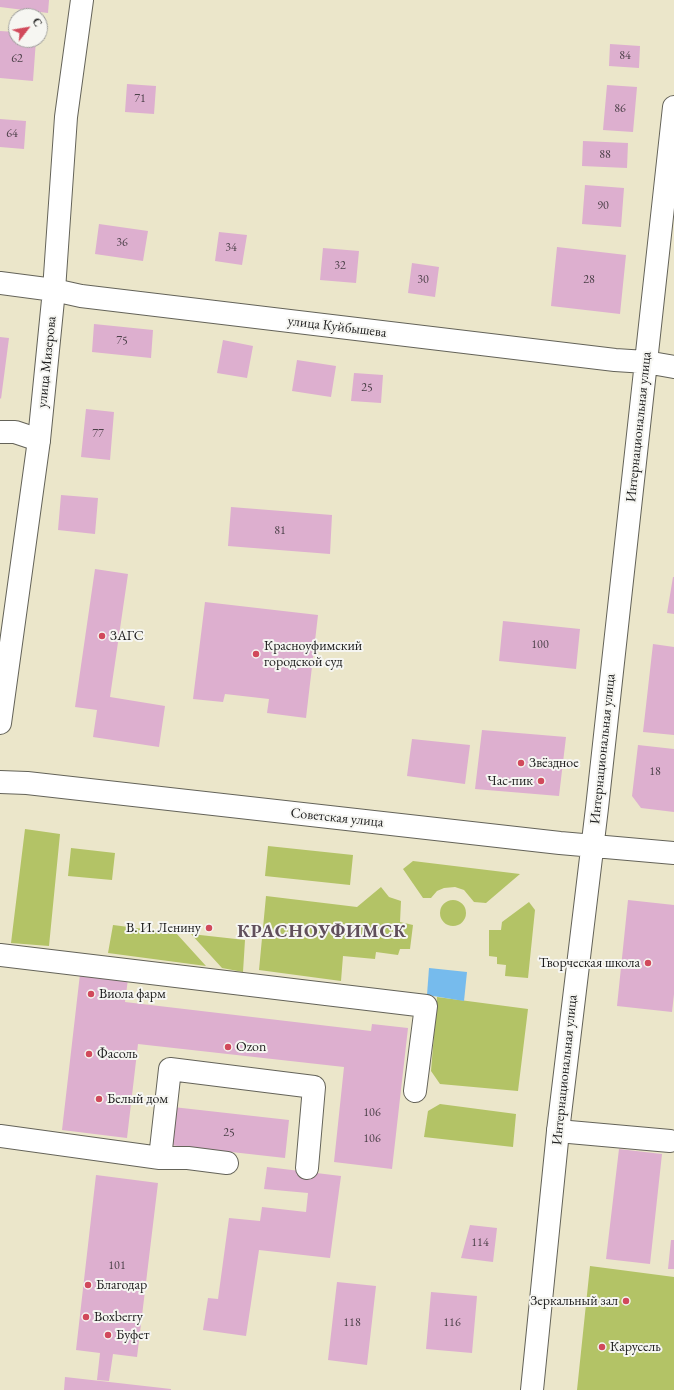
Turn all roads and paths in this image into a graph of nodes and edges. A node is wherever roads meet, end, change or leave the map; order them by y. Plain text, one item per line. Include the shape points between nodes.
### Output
1 (82, 0) edge
2 (674, 107) edge
3 (0, 283) edge
4 (54, 290) junction
5 (646, 362) junction
6 (674, 367) edge
7 (0, 432) edge
8 (39, 440) junction
9 (0, 723) edge
10 (0, 782) edge
11 (592, 845) junction
12 (674, 853) edge
13 (0, 955) edge
14 (415, 1091) dead end
15 (558, 1130) junction
16 (0, 1136) edge
17 (670, 1141) dead end
18 (160, 1158) junction
19 (227, 1163) dead end
20 (307, 1168) dead end
21 (532, 1390) edge

1 - 4 main road, улица Мизерова via 66,117
2 - 5 main road, Интернациональная улица
3 - 4 main road, улица Куйбышева
4 - 5 main road, улица Куйбышева via 81,296
4 - 8 main road, улица Мизерова
5 - 6 main road, улица Куйбышева
5 - 11 main road, Интернациональная улица
7 - 8 main road via 16,432
8 - 9 main road, улица Мизерова
10 - 11 main road, Советская улица
11 - 12 main road, Советская улица
11 - 15 main road, Интернациональная улица
13 - 14 main road via 426,1006
15 - 17 main road
15 - 21 main road, Интернациональная улица
16 - 18 main road
18 - 19 main road via 188,1158
18 - 20 main road via 170,1069 314,1087

